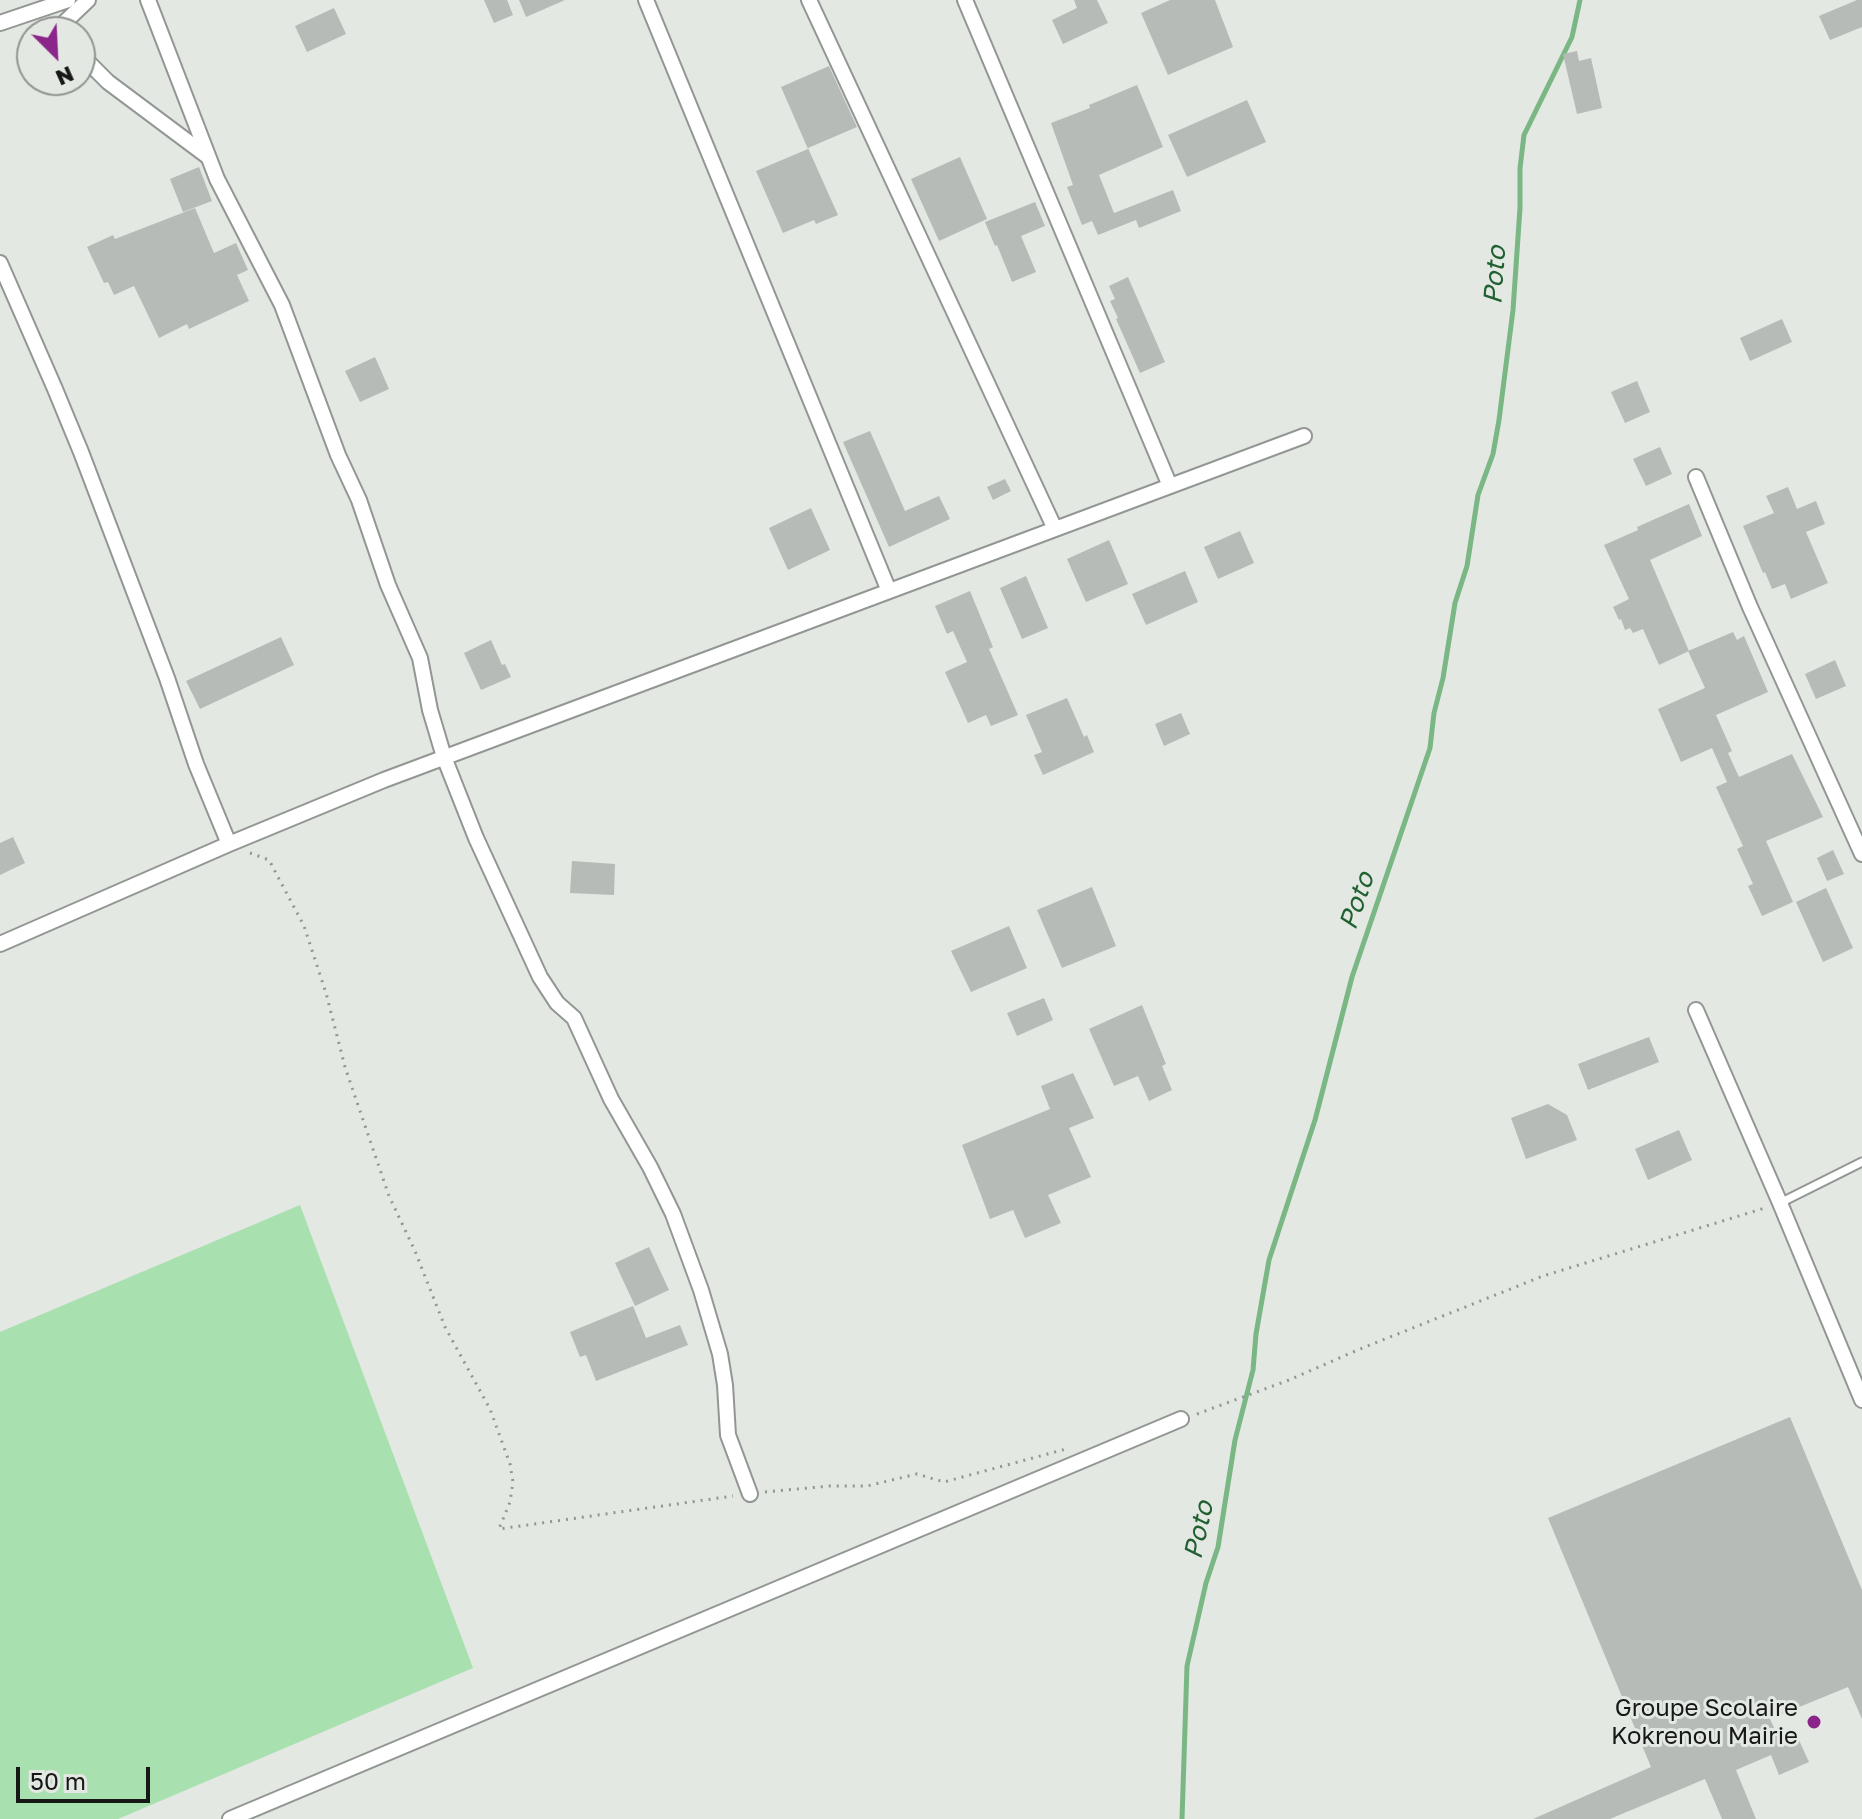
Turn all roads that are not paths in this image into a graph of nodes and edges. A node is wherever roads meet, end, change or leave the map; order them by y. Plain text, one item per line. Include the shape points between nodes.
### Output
1 (68, 0) edge
2 (88, 0) edge
3 (148, 0) edge
4 (646, 0) edge
5 (809, 0) edge
6 (965, 0) edge
7 (71, 16) edge
8 (0, 23) edge
9 (96, 70) edge
10 (209, 157) junction
11 (0, 263) edge
12 (1304, 436) dead end
13 (1696, 477) dead end
14 (1170, 486) junction
15 (1055, 529) junction
16 (889, 591) junction
17 (444, 757) junction
18 (229, 844) junction
19 (1862, 854) edge
20 (0, 944) edge
21 (1696, 1010) dead end
22 (1862, 1162) edge
23 (1780, 1203) junction
24 (1862, 1400) edge
25 (1181, 1419) road end
26 (750, 1494) road end
27 (230, 1819) edge

1 - 8 street
2 - 7 street
3 - 10 street
4 - 16 street
5 - 15 street
6 - 14 street
9 - 10 street
10 - 17 street via 282,305 359,500 420,658
11 - 18 street via 81,452
12 - 14 street
13 - 19 street
14 - 15 street
15 - 16 street
16 - 17 street
17 - 18 street
17 - 26 street via 540,977 574,1018 673,1214 720,1354 728,1435
18 - 20 street
21 - 23 street
22 - 23 lane
23 - 24 street
25 - 27 street

